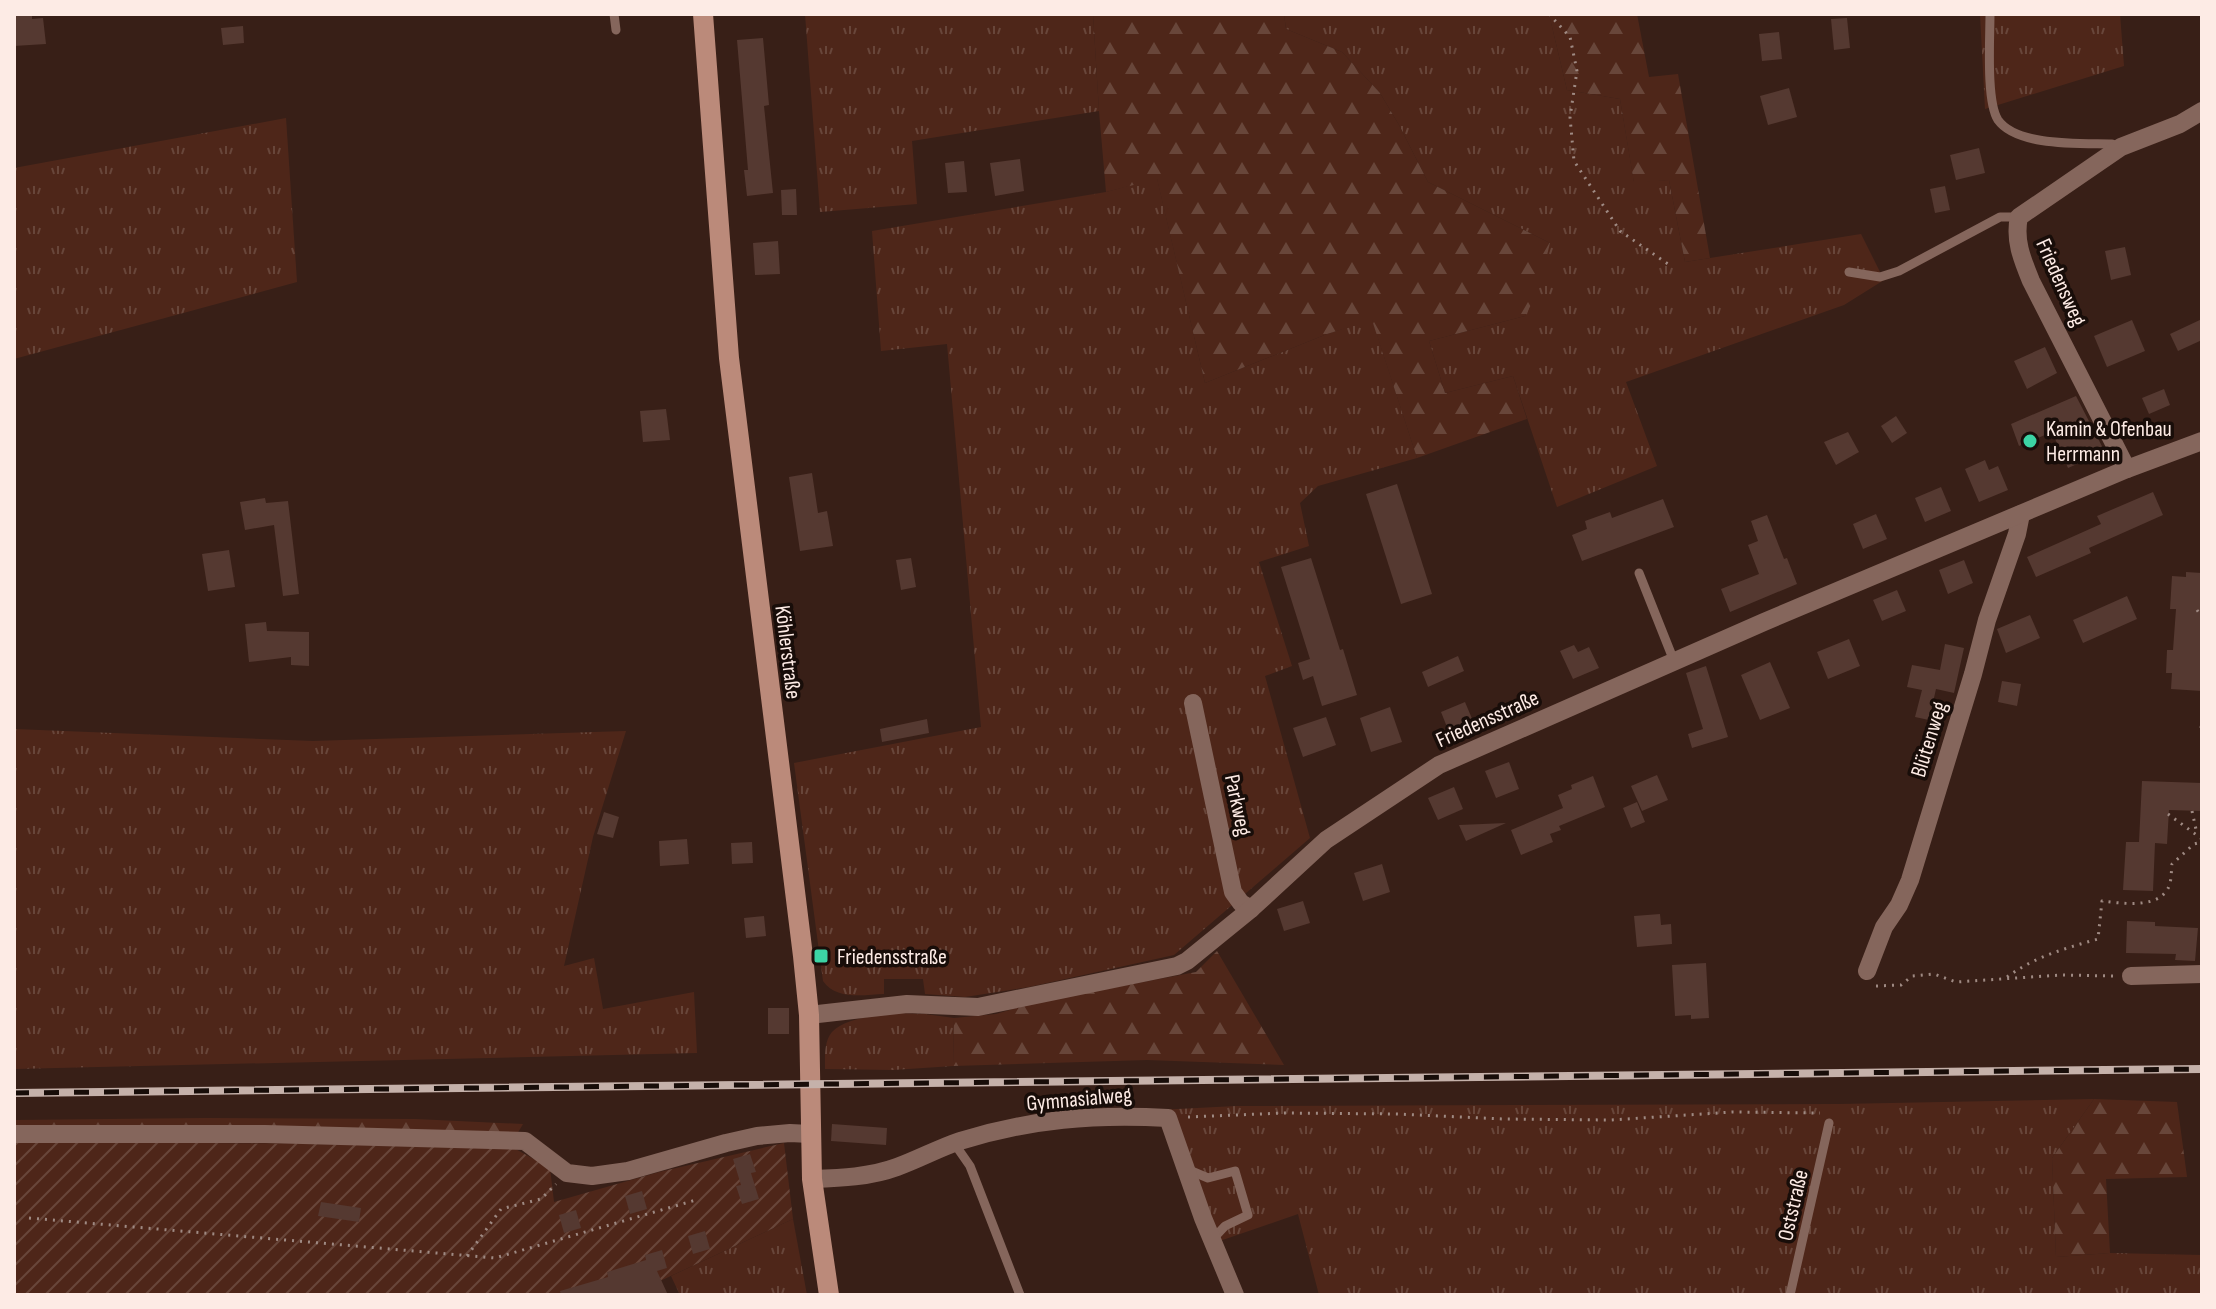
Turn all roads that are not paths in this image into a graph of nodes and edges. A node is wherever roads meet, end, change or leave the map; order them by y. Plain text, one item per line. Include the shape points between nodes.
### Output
1 (614, 14) edge
2 (703, 14) edge
3 (1990, 14) edge
4 (616, 30) dead end
5 (2202, 111) edge
6 (2121, 147) junction
7 (2019, 217) junction
8 (1849, 272) dead end
9 (2202, 441) edge
10 (2127, 469) junction
11 (2021, 514) junction
12 (1639, 573) dead end
13 (1674, 661) junction
14 (1193, 703) dead end
15 (1251, 909) junction
16 (1867, 971) road end
17 (2202, 974) edge
18 (2131, 976) road end
19 (809, 1015) junction
20 (1829, 1123) road end
21 (14, 1134) edge
22 (810, 1134) junction
23 (954, 1143) junction
24 (1186, 1168) junction
25 (812, 1179) junction
26 (1212, 1240) junction
27 (829, 1295) edge
28 (1020, 1295) edge
29 (1235, 1295) edge
30 (1790, 1295) edge

1 - 4 lane
2 - 19 street, Köhlerstraße via 729,358
3 - 6 lane via 1991,96 1997,118 2022,136
5 - 6 street, Friedensweg
6 - 7 street, Friedensweg
7 - 8 lane via 2000,217 1890,274
7 - 10 street, Friedensweg via 2020,254 2031,281
9 - 10 street, Friedensstraße
10 - 11 street, Friedensstraße
11 - 13 street, Friedensstraße
11 - 16 street, Blütenweg via 1910,880
12 - 13 lane
13 - 15 street, Friedensstraße via 1439,765 1326,840
14 - 15 street, Parkweg via 1233,892
15 - 19 street, Friedensstraße via 1177,966 978,1007 907,1004
17 - 18 street
19 - 22 street, Köhlerstraße
20 - 30 lane, Oststraße
21 - 22 street via 525,1141 567,1173 592,1176 757,1136
22 - 25 street, Köhlerstraße
23 - 24 street, Gymnasialweg via 1061,1119 1168,1118
23 - 25 street, Gymnasialweg via 896,1168
23 - 28 lane via 970,1166
24 - 26 street
24 - 26 lane via 1208,1178 1235,1171 1248,1215 1225,1226
25 - 27 street, Köhlerstraße
26 - 29 street

